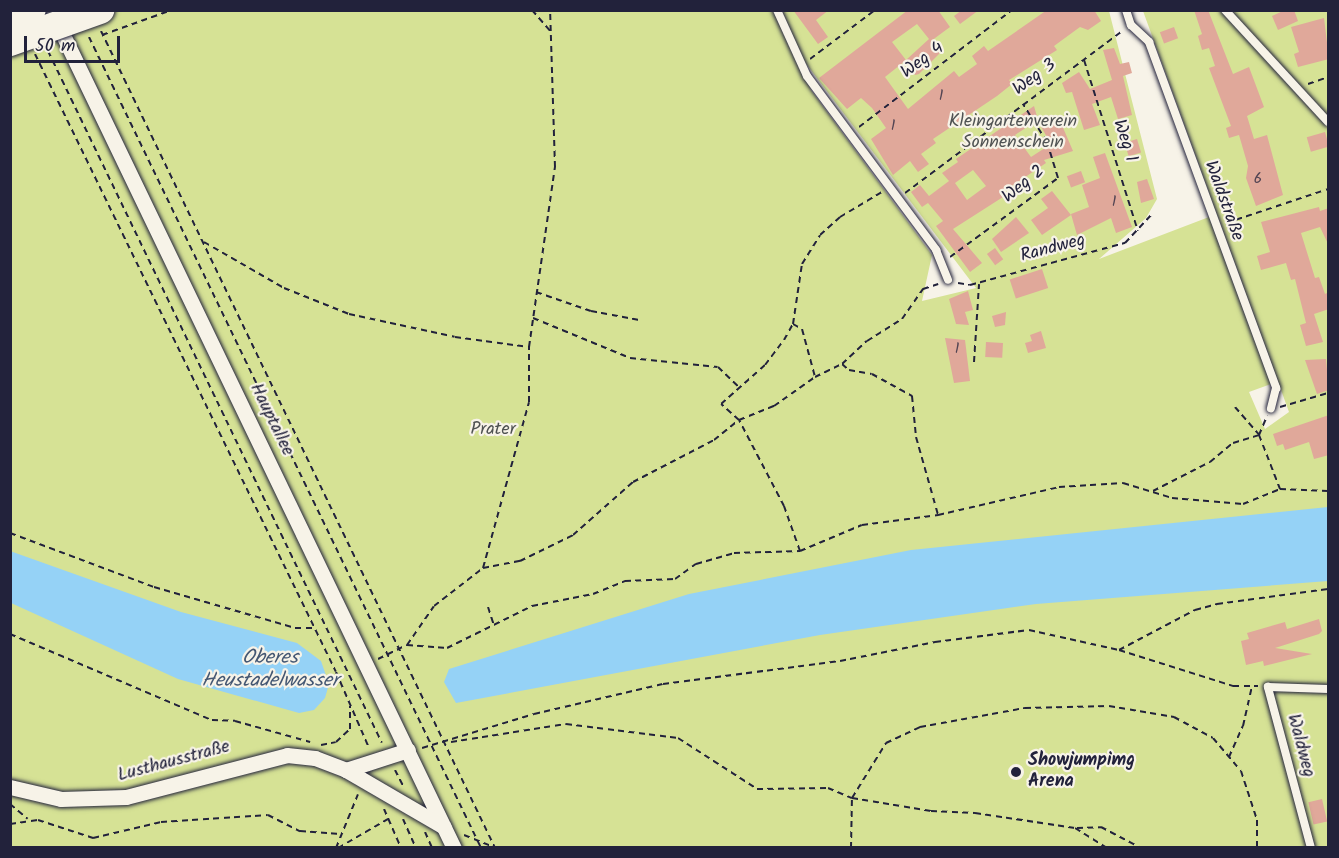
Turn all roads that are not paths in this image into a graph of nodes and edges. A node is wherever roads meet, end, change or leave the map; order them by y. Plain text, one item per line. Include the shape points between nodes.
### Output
1 (32, 10) edge
2 (51, 10) edge
3 (777, 10) edge
4 (1126, 10) edge
5 (1225, 10) edge
6 (10, 18) edge
7 (97, 24) edge
8 (22, 48) edge
9 (1329, 122) edge
10 (948, 280) road end
11 (1271, 408) road end
12 (1329, 689) edge
13 (408, 750) junction
14 (346, 770) junction
15 (10, 787) edge
16 (444, 827) junction
17 (454, 848) edge
18 (1311, 848) edge

1 - 6 highway, bridge
2 - 13 street, Hauptallee
3 - 10 lane via 802,65 943,262
4 - 11 lane, Waldstraße via 1131,25 1149,42 1276,388
5 - 9 lane
7 - 8 highway, bridge
12 - 18 lane, Waldweg via 1268,687
13 - 14 street
13 - 16 street, Hauptallee
14 - 15 street, Lusthausstraße via 315,758 287,755 126,797 61,799
14 - 16 street, Lusthausstraße
16 - 17 street, Hauptallee

